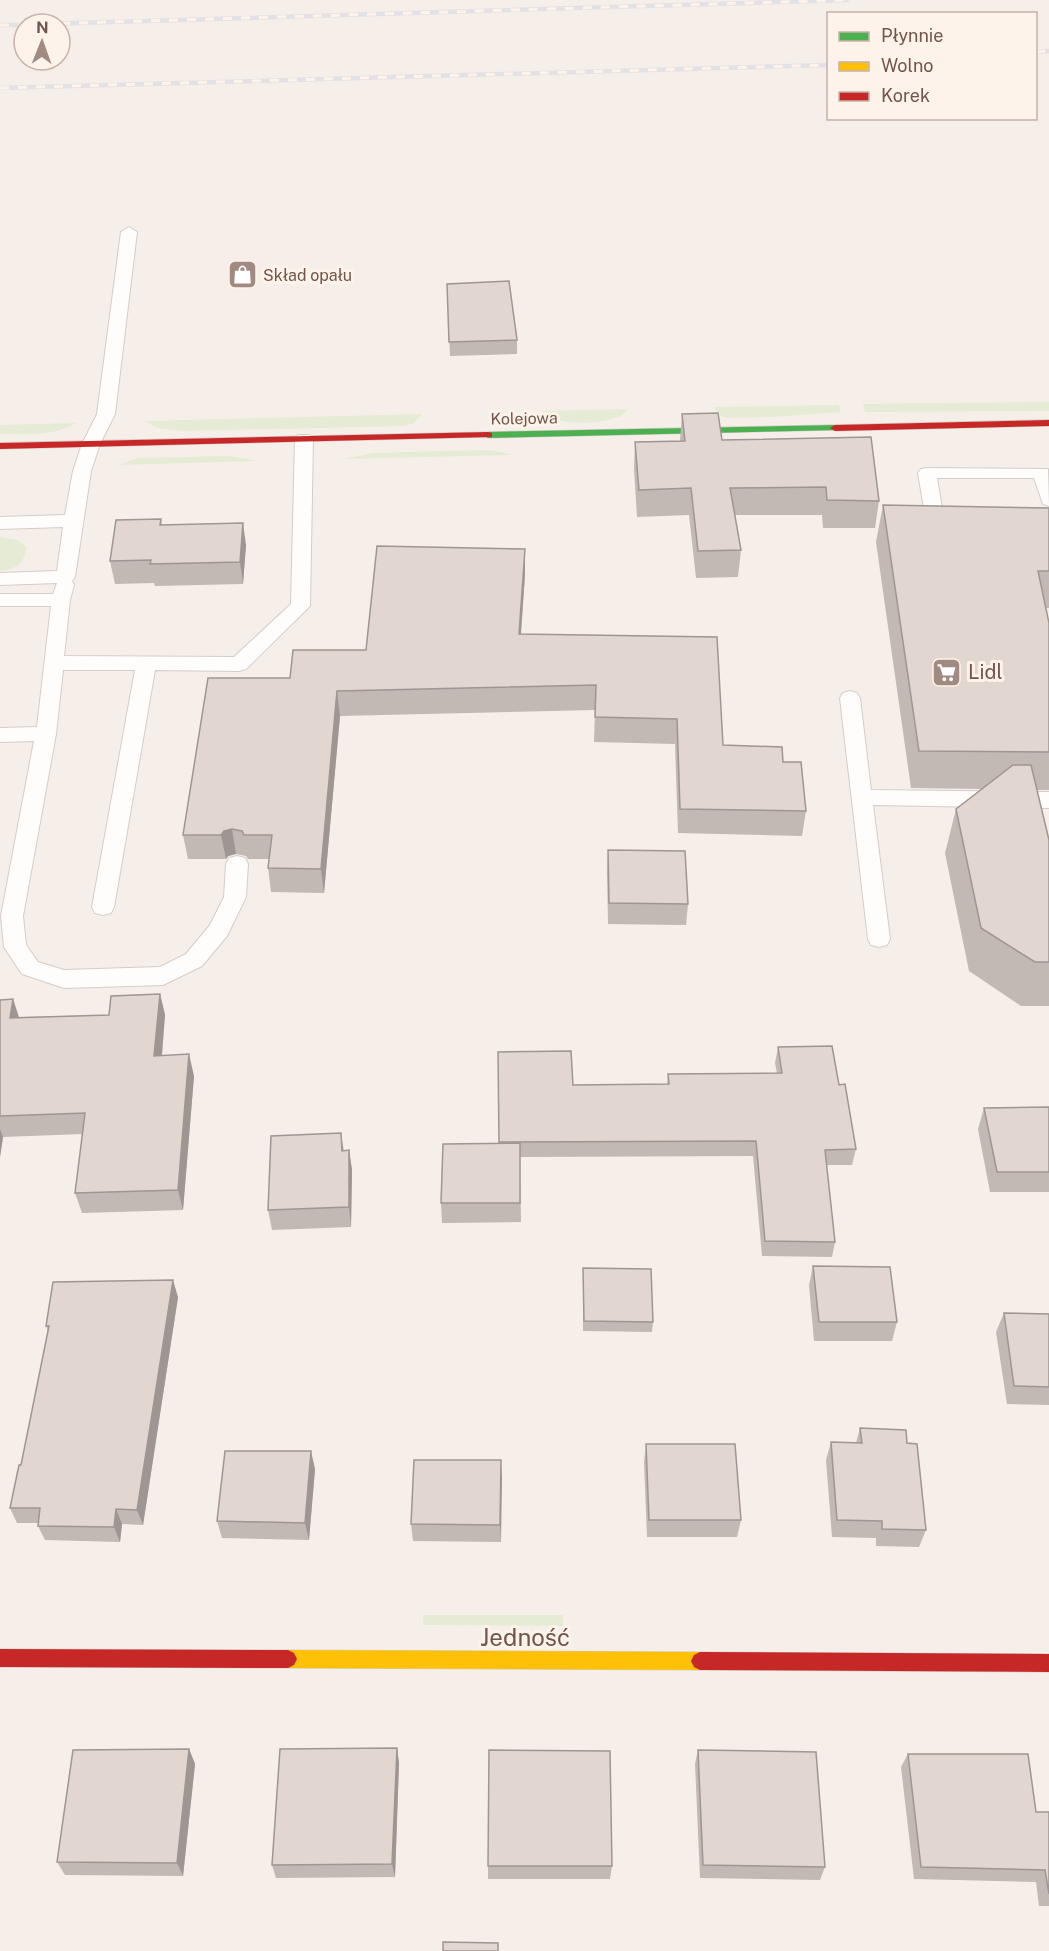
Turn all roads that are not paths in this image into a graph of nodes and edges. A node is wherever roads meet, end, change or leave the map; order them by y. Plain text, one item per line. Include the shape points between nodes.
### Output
1 (129, 232) dead end
2 (1049, 423) edge
3 (304, 439) junction
4 (91, 444) junction
5 (0, 446) edge
6 (1049, 500) edge
7 (73, 521) junction
8 (0, 523) edge
9 (958, 526) edge
10 (66, 578) junction
11 (0, 579) edge
12 (0, 600) edge
13 (61, 600) junction
14 (54, 663) junction
15 (146, 663) junction
16 (850, 698) dead end
17 (46, 734) junction
18 (0, 735) edge
19 (862, 797) junction
20 (1049, 800) edge
21 (237, 864) dead end
22 (103, 907) dead end
23 (879, 939) dead end
24 (0, 1658) edge
25 (1049, 1663) edge

1 - 4 lane via 106,414
2 - 3 street, Kolejowa
3 - 4 street, Kolejowa
3 - 15 lane via 300,606 239,664
4 - 5 street, Kolejowa
4 - 7 lane via 81,471
6 - 9 lane via 1042,473 927,473 936,526
7 - 8 lane
7 - 10 lane
10 - 11 lane
10 - 13 lane
12 - 13 lane
13 - 14 lane
14 - 15 lane
14 - 17 lane
15 - 22 lane
16 - 19 lane
17 - 18 lane
17 - 21 lane via 12,916 15,947 30,968 64,979 164,976 194,960 219,930 235,897
19 - 20 lane
19 - 23 lane
24 - 25 street, Jedność

